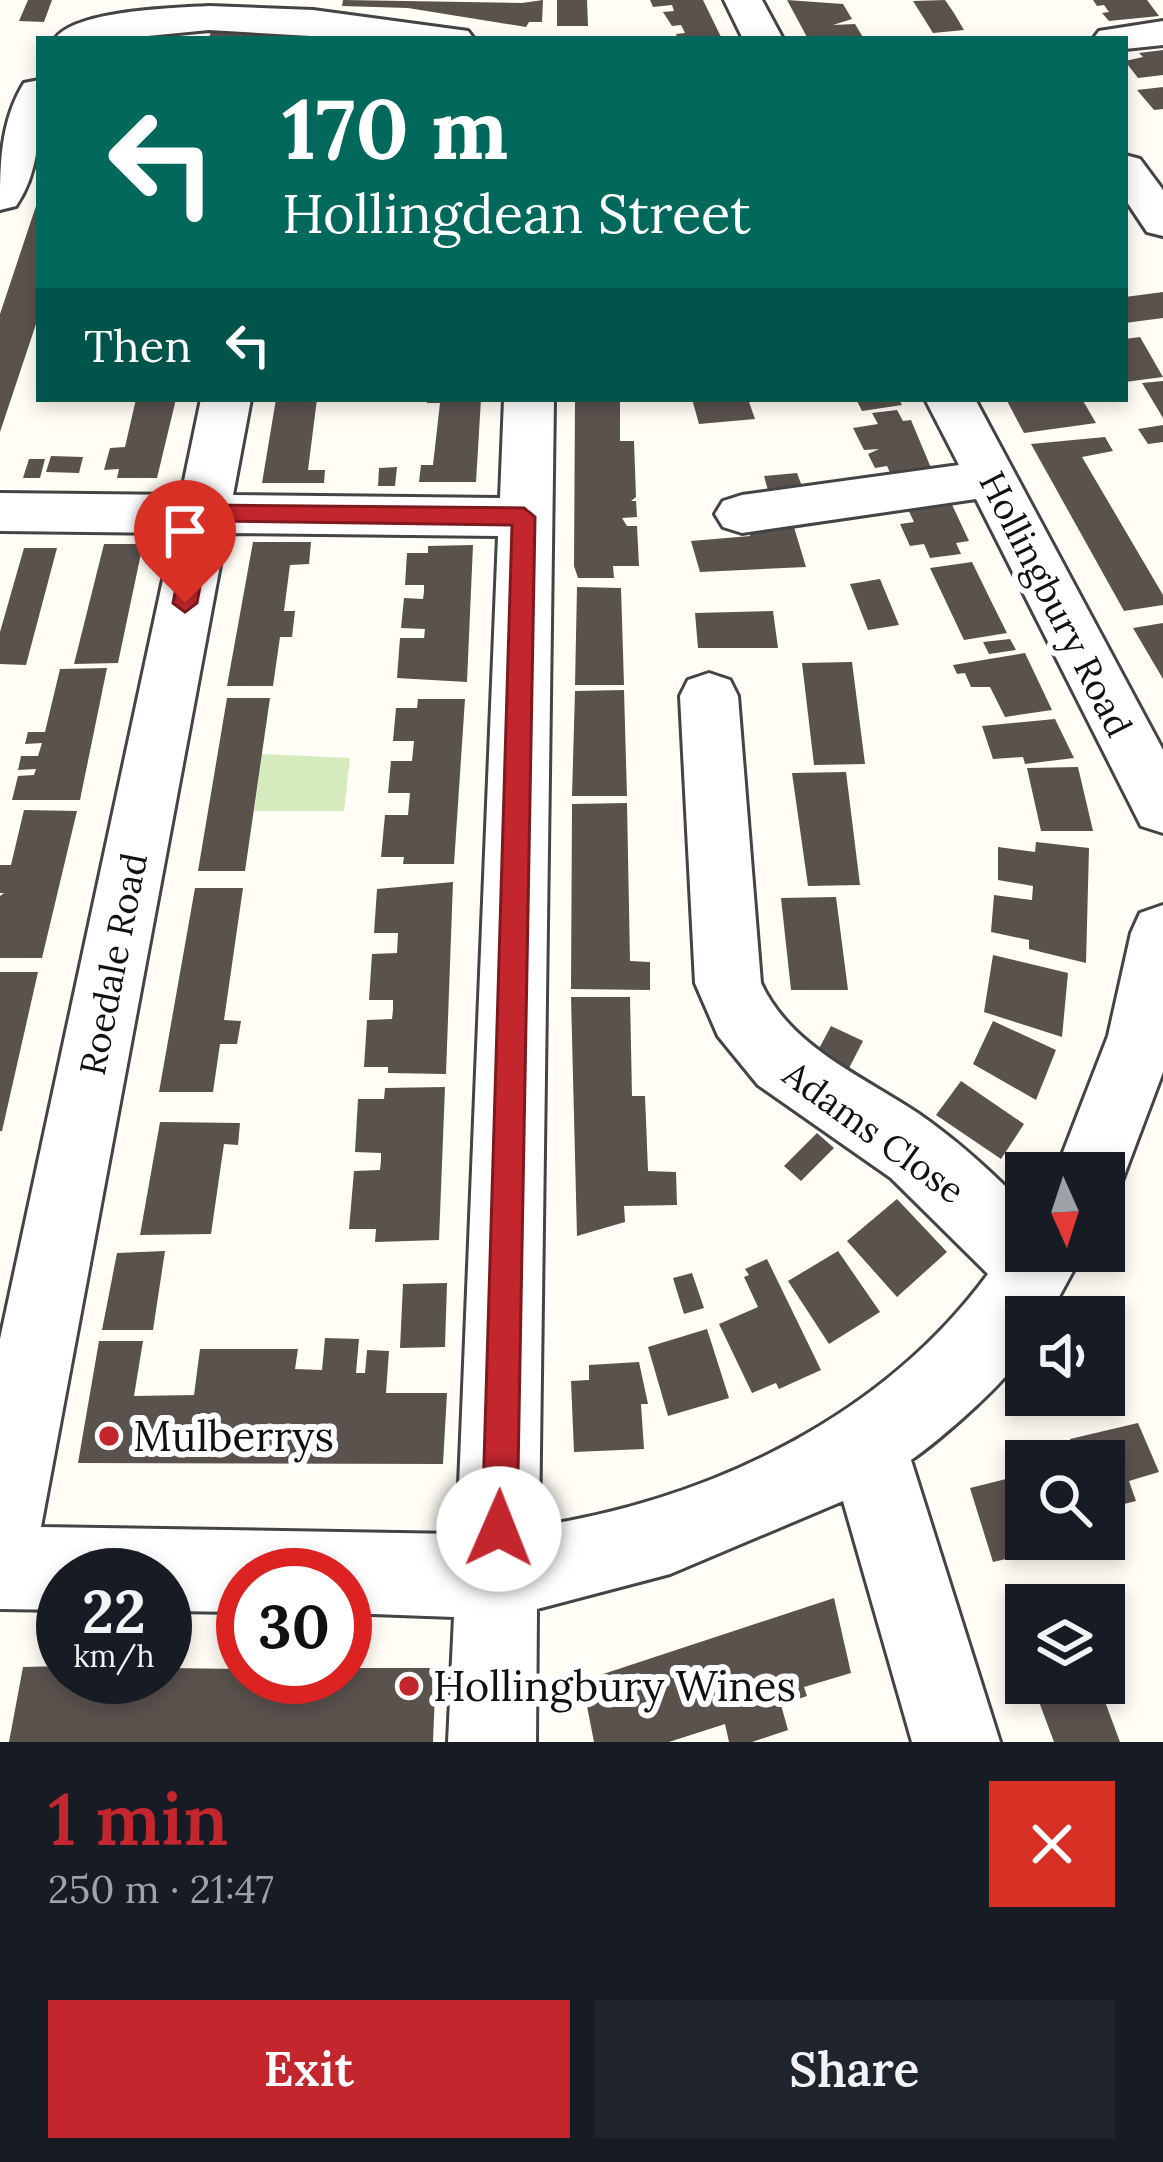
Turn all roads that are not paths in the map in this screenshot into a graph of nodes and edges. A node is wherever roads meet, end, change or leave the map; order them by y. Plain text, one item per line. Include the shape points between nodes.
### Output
1 (743, 0) edge
2 (173, 7) edge
3 (302, 19) edge
4 (1163, 33) edge
5 (83, 36) edge
6 (431, 36) edge
7 (761, 36) edge
8 (1128, 37) edge
9 (36, 100) edge
10 (1128, 171) edge
11 (0, 197) edge
12 (1163, 222) edge
13 (225, 402) edge
14 (529, 402) edge
15 (952, 402) edge
16 (991, 479) junction
17 (0, 512) edge
18 (202, 513) junction
19 (742, 514) dead end
20 (524, 517) junction
21 (709, 696) dead end
22 (1163, 808) edge
23 (1163, 933) edge
24 (1153, 1059) edge
25 (1102, 1152) edge
26 (1005, 1231) edge
27 (1033, 1272) edge
28 (866, 1443) junction
29 (0, 1528) edge
30 (0, 1568) edge
31 (498, 1574) junction
32 (492, 1742) edge
33 (956, 1742) edge

1 - 7 street
2 - 3 street
2 - 5 street
3 - 6 street
4 - 8 street
9 - 11 street
10 - 12 street
13 - 18 street, Roedale Road
14 - 20 street
15 - 16 street, Hollingbury Road
16 - 19 street
16 - 22 street, Hollingbury Road
17 - 18 street
18 - 20 street
18 - 29 street, Roedale Road
20 - 31 street
21 - 26 street, Adams Close via 728,983 737,1010 765,1051 803,1083 916,1154
23 - 24 street
24 - 25 street
27 - 28 street via 981,1344 931,1395
28 - 31 street via 674,1532
28 - 33 street
30 - 31 street
31 - 32 street

